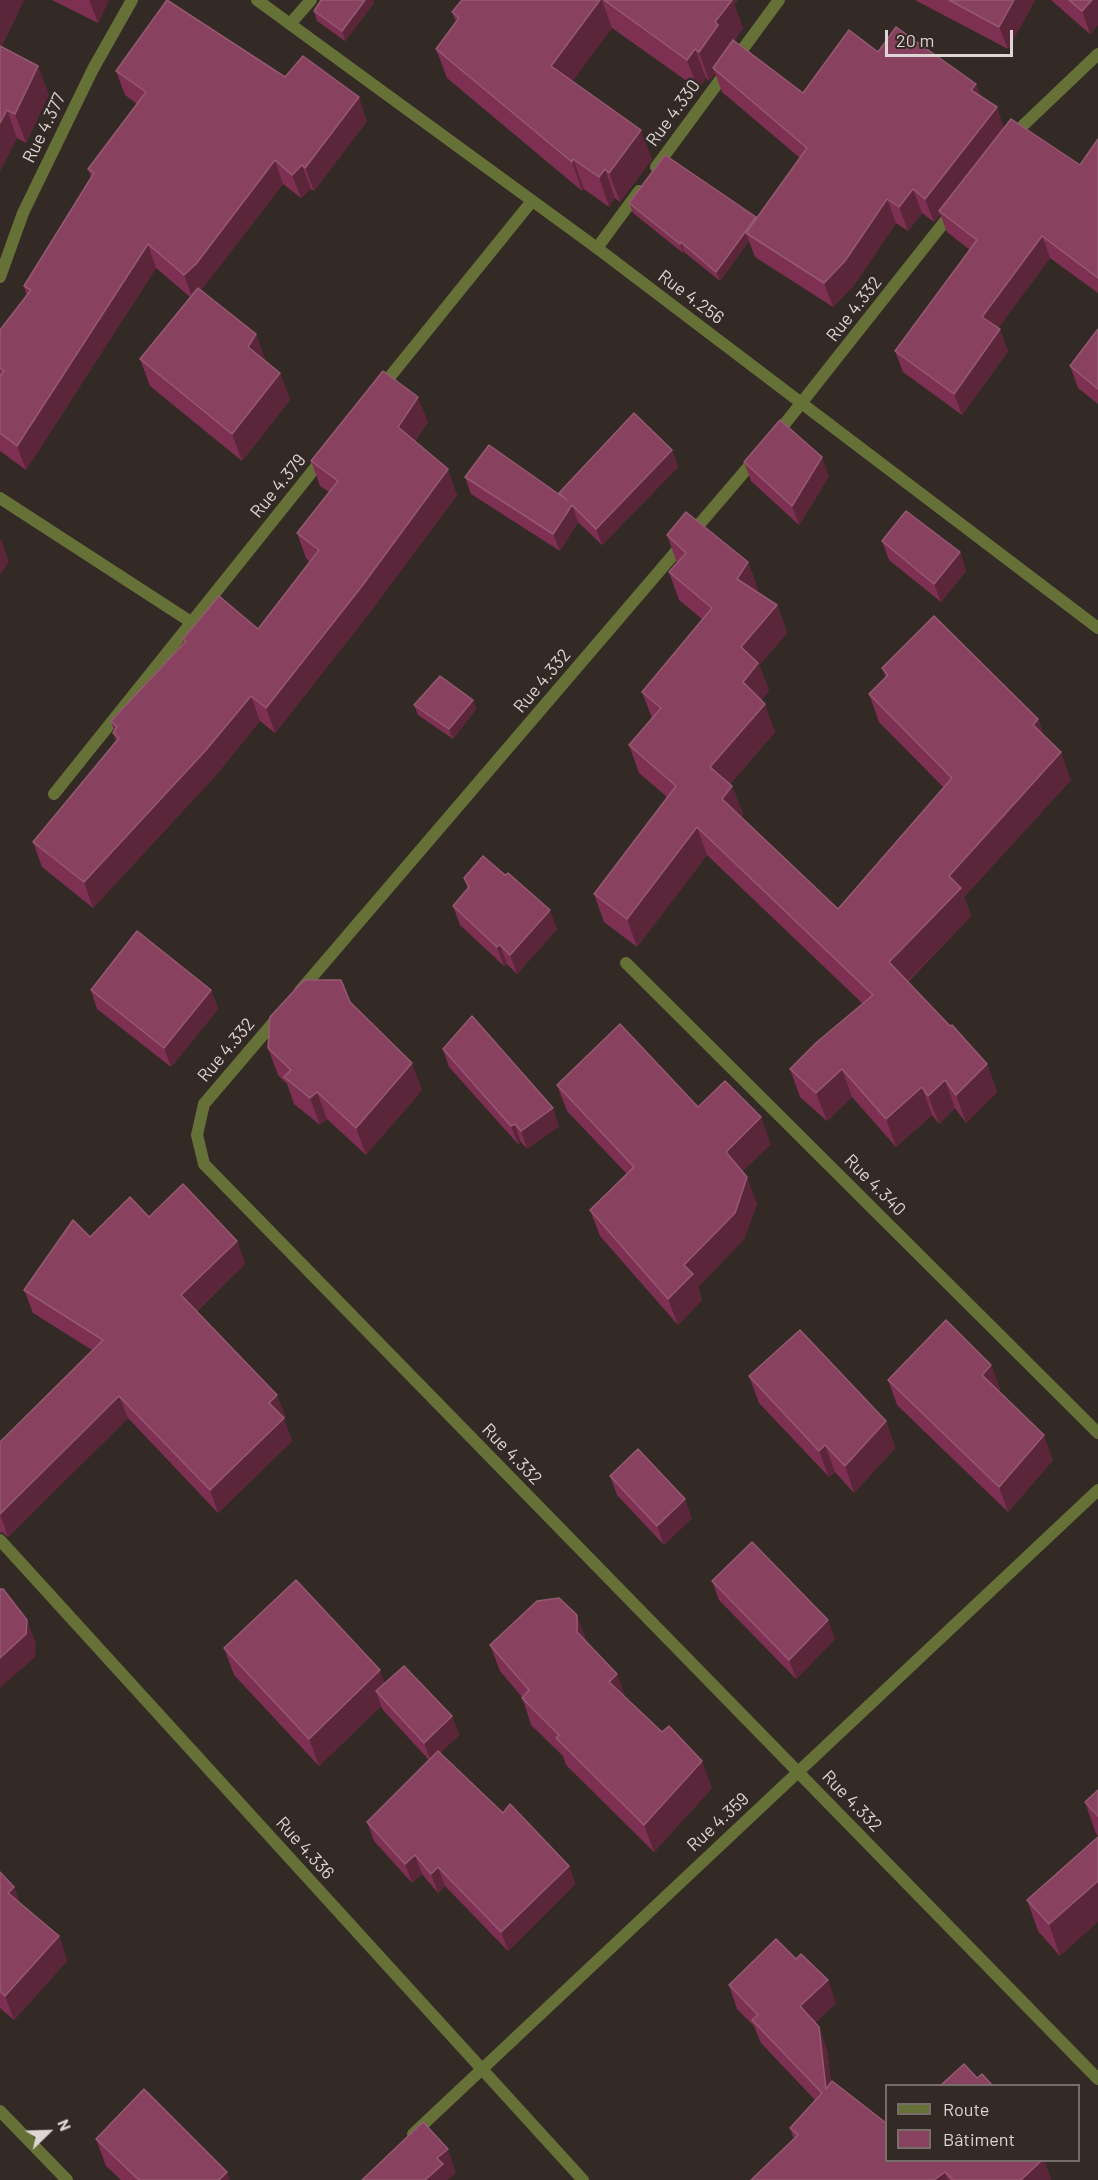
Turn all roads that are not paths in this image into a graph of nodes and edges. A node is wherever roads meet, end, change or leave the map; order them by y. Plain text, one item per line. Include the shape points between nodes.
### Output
1 (132, 0) edge
2 (257, 0) edge
3 (311, 0) edge
4 (779, 0) edge
5 (290, 24) junction
6 (1098, 54) edge
7 (1001, 150) edge
8 (964, 197) edge
9 (532, 201) junction
10 (597, 248) junction
11 (0, 277) edge
12 (375, 395) edge
13 (802, 404) junction
14 (330, 450) edge
15 (0, 498) edge
16 (191, 622) junction
17 (1098, 628) edge
18 (54, 794) dead end
19 (626, 963) dead end
20 (1098, 1433) edge
21 (1098, 1490) edge
22 (0, 1540) edge
23 (798, 1772) junction
24 (482, 2069) junction
25 (1098, 2079) edge
26 (0, 2111) edge
27 (406, 2140) edge
28 (67, 2180) edge
29 (583, 2180) edge

1 - 11 street, Rue 4.377 via 93,69 23,213
2 - 5 street, Rue 4.256
3 - 5 street
4 - 10 street, Rue 4.330
5 - 9 street, Rue 4.256
6 - 7 street
8 - 13 street, Rue 4.332
9 - 10 street, Rue 4.256
9 - 12 street
10 - 13 street, Rue 4.256
13 - 17 street, Rue 4.256
13 - 23 street, Rue 4.332 via 204,1104 196,1135 204,1164
14 - 16 street, Rue 4.379
15 - 16 street
16 - 18 street, Rue 4.379
19 - 20 street, Rue 4.340
21 - 23 street, Rue 4.359
22 - 24 street, Rue 4.336
23 - 24 street, Rue 4.359
23 - 25 street, Rue 4.332
24 - 27 street, Rue 4.359
24 - 29 street, Rue 4.336
26 - 28 street

